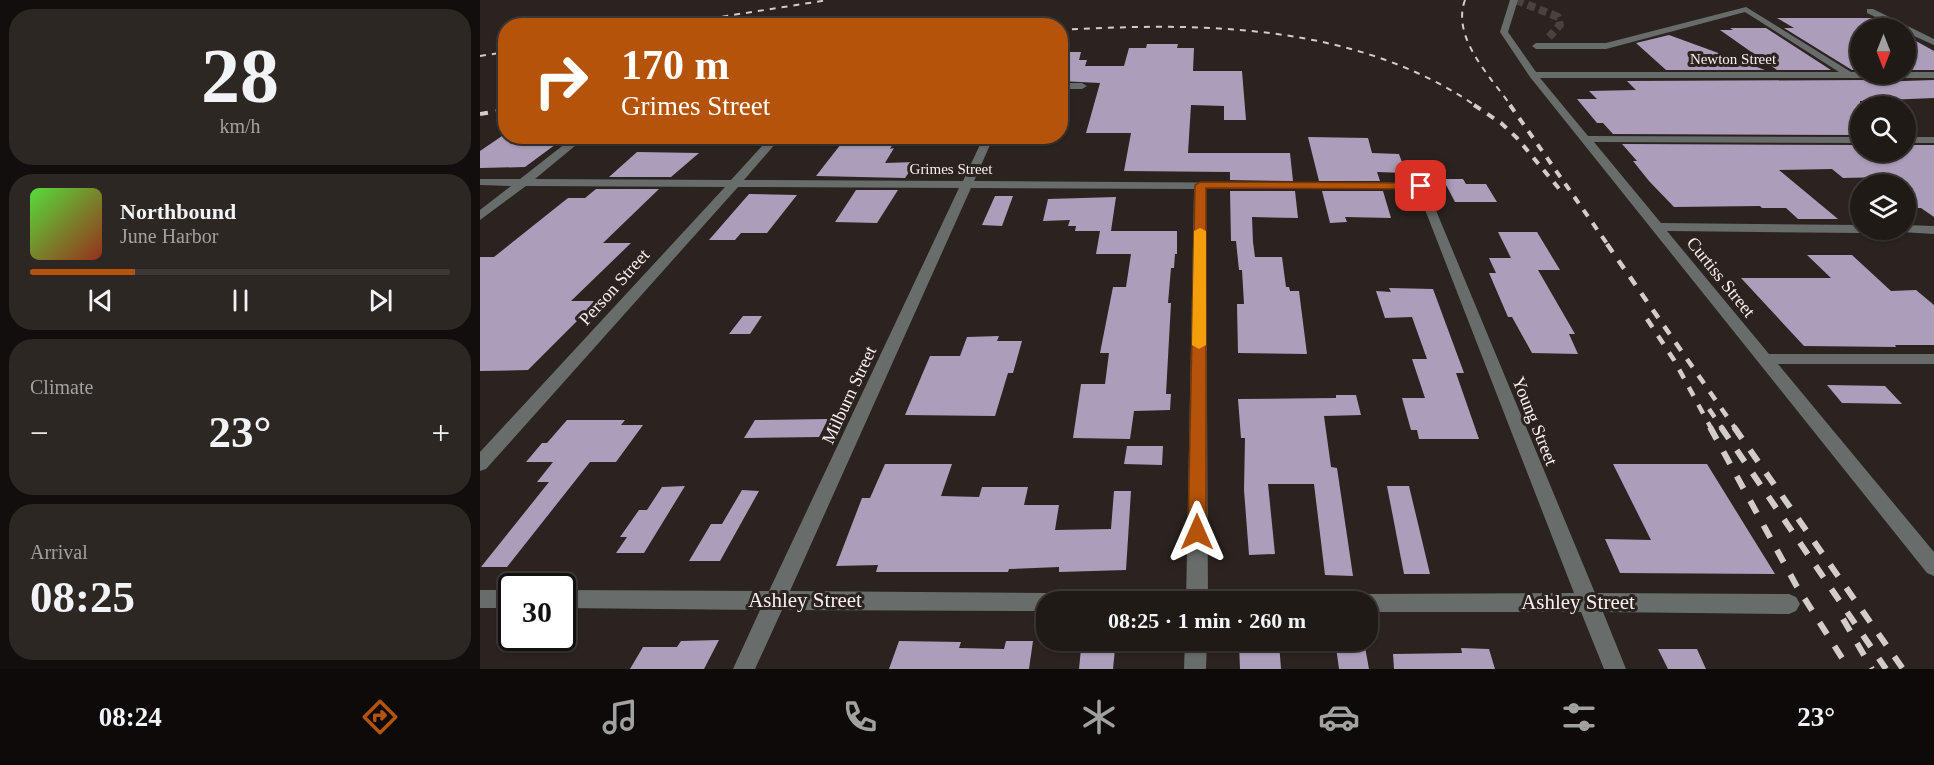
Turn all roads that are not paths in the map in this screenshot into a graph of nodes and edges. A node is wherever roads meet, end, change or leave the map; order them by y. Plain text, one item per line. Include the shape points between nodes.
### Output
1 (1515, 0) edge
2 (1870, 11) dead end
3 (1883, 18) edge
4 (1916, 34) edge
5 (1549, 37) dead end
6 (1934, 42) edge
7 (1536, 46) junction
8 (1519, 57) junction
9 (1848, 74) junction
10 (1533, 75) junction
11 (1934, 75) edge
12 (1068, 86) edge
13 (1082, 86) dead end
14 (1585, 140) junction
15 (1850, 140) edge
16 (1916, 140) edge
17 (1934, 140) edge
18 (572, 144) edge
19 (770, 144) edge
20 (986, 144) edge
21 (480, 182) edge
22 (523, 182) junction
23 (735, 183) junction
24 (968, 185) junction
25 (1200, 185) junction
26 (1421, 186) joint
27 (480, 216) edge
28 (1658, 227) junction
29 (1850, 229) edge
30 (1916, 230) edge
31 (1934, 230) edge
32 (1764, 359) junction
33 (1934, 359) edge
34 (480, 464) edge
35 (1934, 567) edge
36 (1197, 591) edge
37 (480, 599) edge
38 (498, 599) edge
39 (576, 599) edge
40 (776, 600) junction
41 (1036, 602) edge
42 (1587, 602) junction
43 (1378, 603) edge
44 (1789, 604) dead end
45 (1196, 651) edge
46 (744, 669) edge
47 (1195, 669) edge
48 (1615, 669) edge

1 - 8 street, Curtiss Street via 1504,32
2 - 3 street
4 - 6 street
5 - 7 street
7 - 8 street
7 - 9 street via 1606,46 1746,9
8 - 10 street, Curtiss Street
9 - 10 street, Newton Street
9 - 11 street, Newton Street
10 - 14 street, Curtiss Street
12 - 13 street
14 - 15 street
14 - 28 street, Curtiss Street
16 - 17 street
18 - 22 street
19 - 23 street, Person Street
20 - 24 street, Milburn Street
21 - 22 street, Grimes Street
22 - 23 street, Grimes Street
22 - 27 street
23 - 24 street, Grimes Street
23 - 34 street, Person Street
24 - 25 street, Grimes Street
24 - 40 street, Milburn Street
25 - 26 street, Grimes Street
25 - 36 street
26 - 42 street, Young Street
28 - 29 street
28 - 32 street, Curtiss Street
30 - 31 street
32 - 33 street
32 - 35 street, Curtiss Street
37 - 38 street
39 - 40 street, Ashley Street
40 - 41 street, Ashley Street
40 - 46 street, Milburn Street
42 - 43 street, Ashley Street
42 - 44 street, Ashley Street
42 - 48 street, Young Street
45 - 47 street

